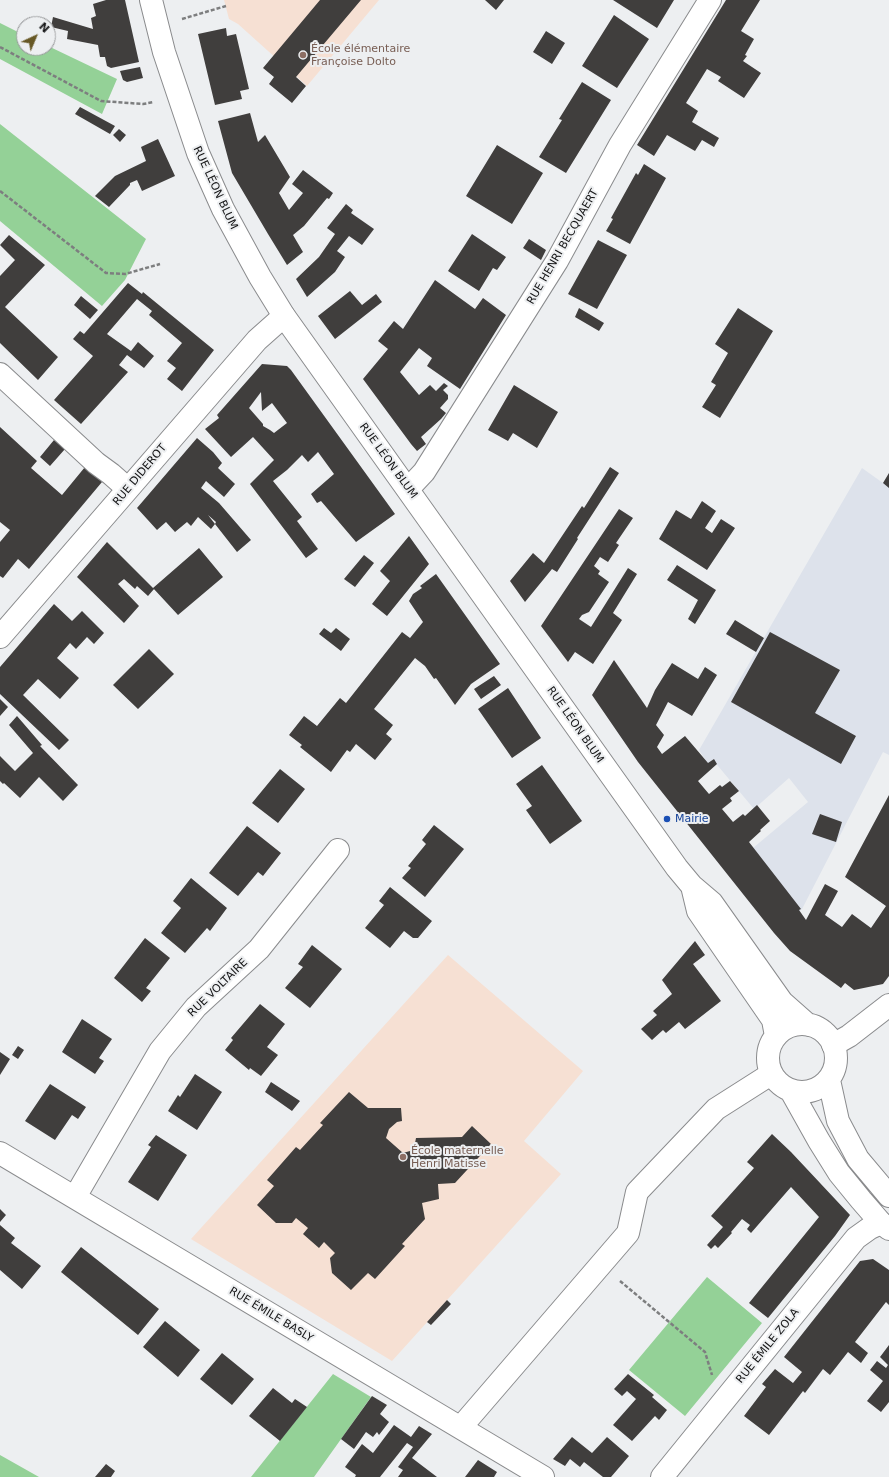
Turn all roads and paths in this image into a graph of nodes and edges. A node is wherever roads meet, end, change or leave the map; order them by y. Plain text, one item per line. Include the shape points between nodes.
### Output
1 (151, 0) edge
2 (710, 0) edge
3 (226, 6) dead end
4 (157, 27) junction
5 (0, 47) edge
6 (178, 97) junction
7 (0, 191) edge
8 (160, 264) dead end
9 (284, 316) junction
10 (0, 374) edge
11 (128, 489) junction
12 (408, 490) junction
13 (0, 637) edge
14 (338, 850) dead end
15 (692, 886) junction
16 (889, 1005) edge
17 (808, 1025) junction
18 (776, 1036) junction
19 (833, 1045) junction
20 (772, 1074) junction
21 (829, 1080) junction
22 (791, 1091) junction
23 (0, 1153) edge
24 (889, 1196) edge
25 (75, 1197) junction
26 (885, 1226) edge
27 (600, 1265) junction
28 (730, 1393) junction
29 (460, 1427) junction
30 (543, 1477) edge
31 (662, 1477) edge

1 - 4 street, RUE LÉON BLUM
2 - 12 street, RUE HENRI BECQUAERT via 620,145 557,261 424,472
3 - 4 path
4 - 6 street, RUE LÉON BLUM
5 - 6 path via 101,101 143,104
6 - 9 street, RUE LÉON BLUM via 198,153 223,209
7 - 8 path via 106,273 125,274
9 - 11 street, RUE DIDEROT via 258,340
9 - 12 street, RUE LÉON BLUM
10 - 11 street via 96,464
11 - 13 street, RUE DIDEROT
12 - 15 street, RUE LÉON BLUM
14 - 25 street, RUE VOLTAIRE via 259,949 196,1007 160,1051
15 - 17 street, RUE LÉON BLUM via 712,903 782,1002
15 - 18 street, RUE LÉON BLUM via 698,911 773,1020
16 - 19 street
17 - 18 street via 797,1025
17 - 19 street via 827,1036
18 - 20 street via 770,1048 768,1061
19 - 21 street via 836,1057
20 - 22 street via 780,1084
20 - 27 street via 716,1108 637,1192 628,1233
21 - 22 street via 812,1090
21 - 24 street via 838,1121 858,1159
22 - 26 street via 839,1173
23 - 25 street, RUE ÉMILE BASLY
25 - 29 street, RUE ÉMILE BASLY
26 - 28 street, RUE ÉMILE ZOLA via 870,1228 856,1238
27 - 28 path via 705,1352 714,1381
27 - 29 street
28 - 31 street, RUE ÉMILE ZOLA
29 - 30 street, RUE ÉMILE BASLY

